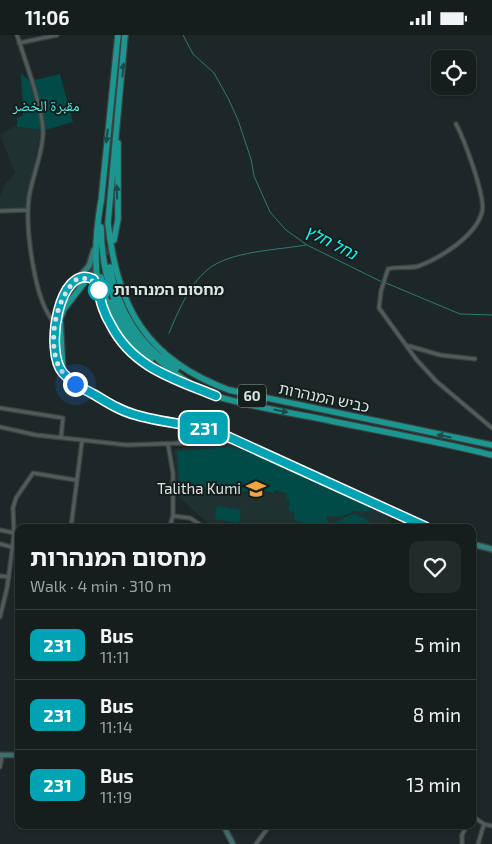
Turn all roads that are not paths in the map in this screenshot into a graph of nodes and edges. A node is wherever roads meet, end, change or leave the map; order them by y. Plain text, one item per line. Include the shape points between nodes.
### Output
1 (17, 35) edge
2 (57, 35) edge
3 (118, 35) edge
4 (125, 35) edge
5 (19, 43) junction
6 (120, 102) junction
7 (456, 124) dead end
8 (101, 201) junction
9 (28, 210) junction
10 (0, 211) edge
11 (97, 222) junction
12 (114, 240) tunnel mouth
13 (77, 279) junction
14 (84, 283) tunnel mouth
15 (99, 290) junction
16 (54, 322) junction
17 (136, 341) junction
18 (408, 346) junction
19 (475, 359) dead end
20 (63, 373) junction
21 (197, 388) junction
22 (0, 408) edge
23 (0, 427) edge
24 (492, 428) edge
25 (61, 437) junction
26 (82, 441) junction
27 (241, 441) junction
28 (168, 444) junction
29 (492, 445) edge
30 (492, 455) edge
31 (75, 480) junction
32 (174, 515) junction
33 (71, 524) edge
34 (172, 524) edge
35 (199, 524) edge
36 (420, 524) edge
37 (0, 530) edge
38 (14, 533) junction
39 (0, 544) edge
40 (476, 545) edge
41 (12, 547) junction
42 (492, 549) edge
43 (0, 576) edge
44 (9, 577) junction
45 (0, 617) edge
46 (1, 755) edge
47 (15, 755) edge
48 (0, 767) edge
49 (476, 819) edge
50 (484, 824) junction
51 (492, 826) edge
52 (224, 829) edge
53 (267, 829) edge
54 (465, 829) edge
55 (233, 844) edge
56 (256, 844) edge
57 (462, 844) edge
58 (478, 844) edge

1 - 5 street
2 - 5 street
3 -> 8 highway, 60
6 -> 4 highway, 60
5 - 9 street via 43,131
12 -> 6 highway via 118,219
6 - 17 highway, 60 via 108,223 112,279
7 - 18 street via 471,160 482,209 467,235 451,249 420,266 388,269 379,308
8 - 11 highway, 60
8 - 17 highway, 60 via 102,251 109,286
9 - 10 street
9 - 16 street via 40,300
11 - 13 main road via 92,259
11 - 15 highway, 60
11 - 17 highway, 60 via 106,287 119,321
13 - 15 main road via 90,278
13 - 16 main road via 66,292
14 - 20 highway via 60,319
15 - 17 highway, 60 via 106,315
16 - 20 main road via 57,359
17 - 21 highway, 60
17 - 21 highway, 60 via 155,367 185,385
29 -> 17 highway, כביש המנהרות / 60 via 258,397 211,383 168,363
18 - 19 street via 440,355
18 - 24 street via 444,389
20 - 27 main road via 75,384 120,409 212,429
21 -> 30 highway, כביש המנהרות / 60 via 216,396
22 - 25 street via 63,418
23 - 25 street
25 - 26 street
26 - 28 street
26 - 31 street
27 - 28 street
27 - 36 main road
28 - 32 street via 173,473
31 - 33 street
31 - 38 street via 32,474 16,498
32 - 34 street
32 - 35 street via 190,518
37 - 38 street
38 - 41 street
39 - 41 street
40 - 42 main road
41 - 44 street
43 - 44 street
44 - 45 street
46 - 47 street
46 - 48 street
49 - 50 street
50 - 51 street
50 - 58 street
52 - 55 street
53 - 56 street
54 - 57 street

